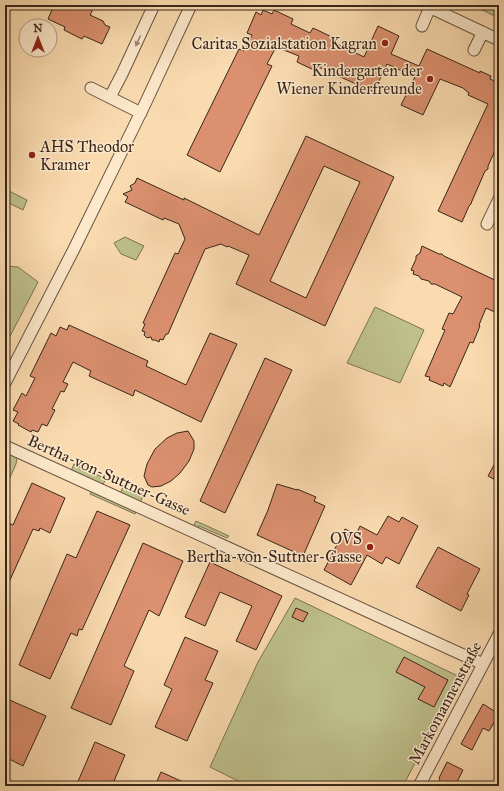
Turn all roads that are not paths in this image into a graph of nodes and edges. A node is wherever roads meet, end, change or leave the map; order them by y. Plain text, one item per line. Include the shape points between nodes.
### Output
1 (154, 5) edge
2 (191, 5) edge
3 (428, 6) edge
4 (422, 26) dead end
5 (483, 32) junction
6 (499, 40) edge
7 (474, 50) dead end
8 (91, 88) dead end
9 (110, 97) junction
10 (141, 112) junction
11 (499, 198) edge
12 (487, 224) dead end
13 (5, 383) edge
14 (5, 446) edge
15 (499, 634) edge
16 (483, 664) junction
17 (419, 786) edge

1 -> 9 street
2 - 10 street
3 - 4 street
3 - 5 street
5 - 6 street
5 - 7 street
8 - 9 street
9 - 10 street
10 - 13 street
11 - 12 street
14 - 16 street, Bertha-von-Suttner-Gasse
15 - 16 street, Markomannenstraße
16 - 17 street, Markomannenstraße

